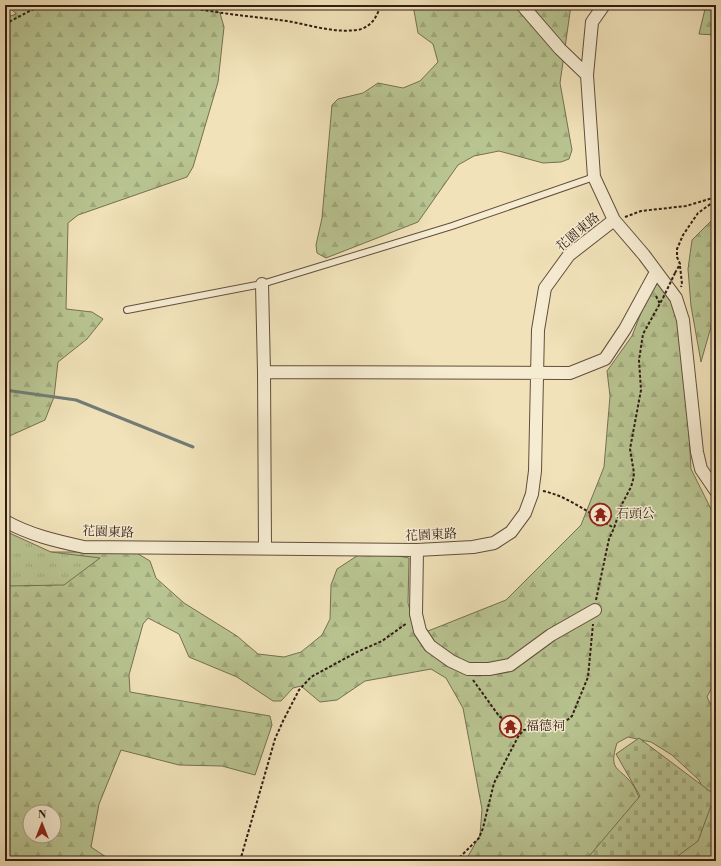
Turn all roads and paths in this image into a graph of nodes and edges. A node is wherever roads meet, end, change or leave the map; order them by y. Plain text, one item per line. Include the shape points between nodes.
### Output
1 (41, 5) edge
2 (181, 5) edge
3 (380, 5) edge
4 (522, 5) edge
5 (604, 5) edge
6 (5, 24) edge
7 (587, 75) junction
8 (594, 177) junction
9 (716, 198) edge
10 (614, 220) junction
11 (680, 264) junction
12 (656, 272) junction
13 (262, 284) junction
14 (676, 298) junction
15 (127, 310) dead end
16 (264, 372) junction
17 (538, 372) junction
18 (532, 489) junction
19 (716, 491) edge
20 (5, 521) edge
21 (614, 528) junction
22 (265, 548) junction
23 (417, 550) junction
24 (595, 610) junction
25 (416, 614) junction
26 (468, 669) junction
27 (520, 734) junction
28 (240, 861) edge
29 (456, 861) edge

1 - 6 path
2 - 3 path via 203,11 288,21 329,29 357,30 375,20
4 - 7 street via 560,49
5 - 7 street via 592,22
7 - 8 street
8 - 10 street
8 - 13 lane via 452,226
9 - 10 path via 686,206 641,211
9 - 11 path via 698,213 683,235 677,250
10 - 12 street
10 - 17 street, 花園東路 via 569,255 545,288 538,330
11 - 14 path via 682,284
11 - 21 path, bridge via 643,334 639,360 641,390 630,449 633,480
12 - 14 street
12 - 17 street via 625,329 605,359 570,373
13 - 15 lane
13 - 16 street
14 - 19 street via 683,320 697,452 701,469
16 - 17 street
16 - 22 street
17 - 18 street, 花園東路 via 535,471
18 - 21 path via 554,493
18 - 23 street, 花園東路 via 525,513 511,532 494,543 473,547
20 - 22 street, 花園東路 via 18,529 50,540 84,547
21 - 24 path via 607,545
22 - 23 street, 花園東路
23 - 25 street
24 - 26 street via 551,635 510,665
24 - 27 path via 588,677 572,716 560,723 524,730
25 - 26 street via 420,631 430,646
25 - 28 path via 405,626 382,641 311,677 299,690 275,740
26 - 27 path via 470,677 490,706
27 - 29 path via 494,783 479,838

